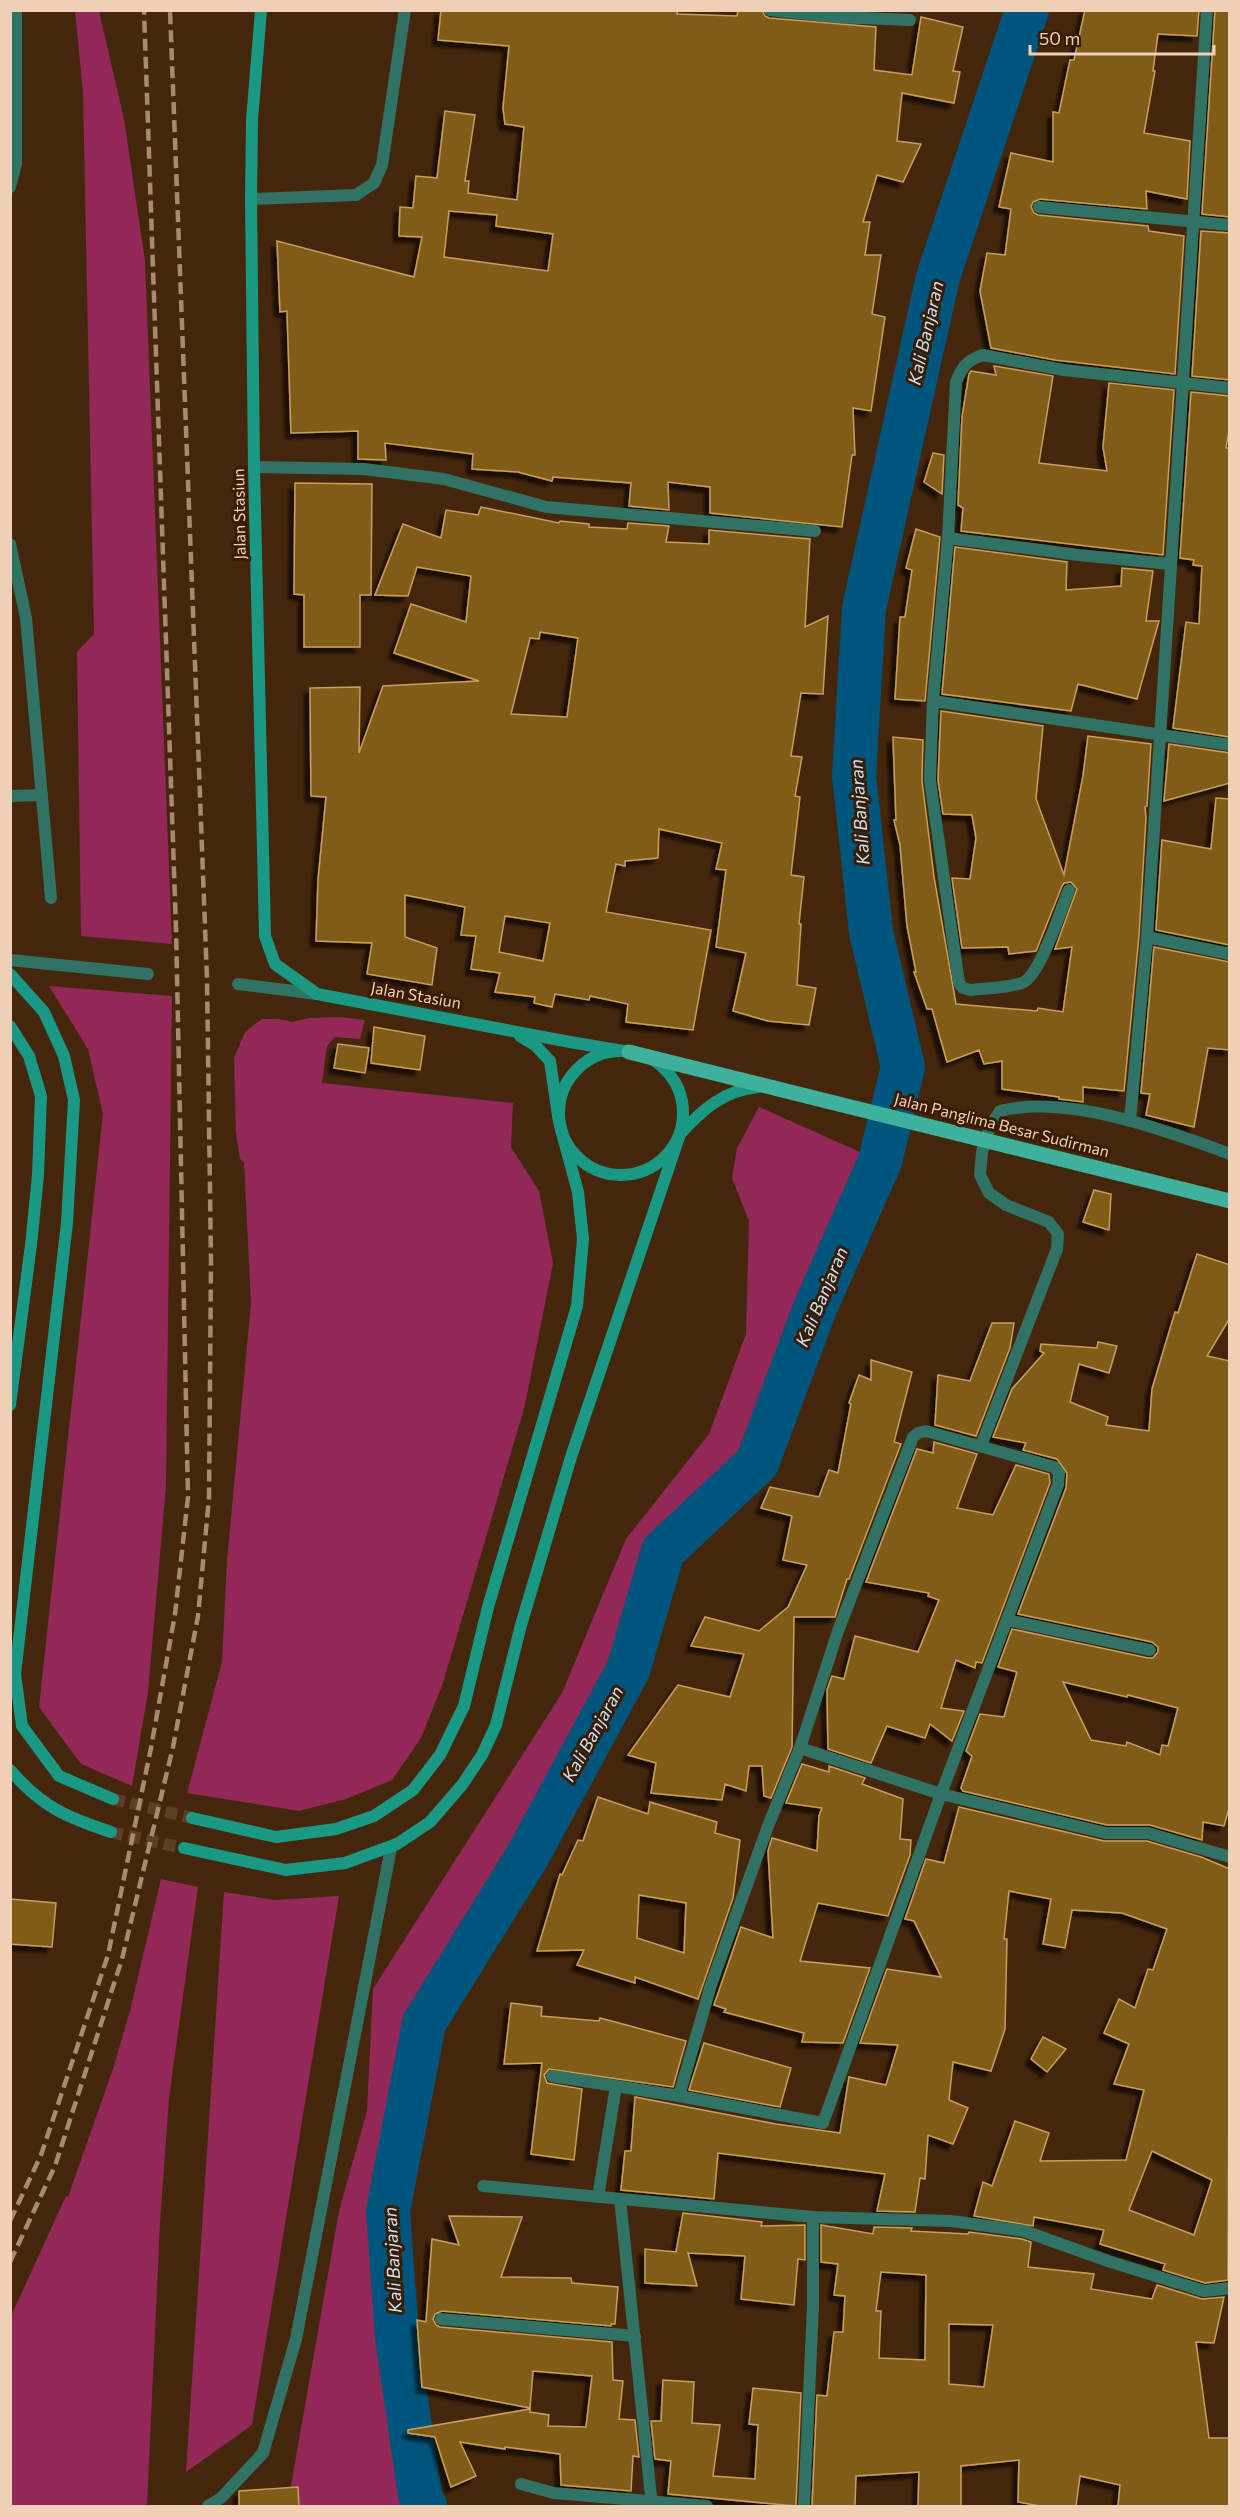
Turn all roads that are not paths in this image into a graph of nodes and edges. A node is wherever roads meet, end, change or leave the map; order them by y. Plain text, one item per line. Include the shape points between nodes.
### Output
1 (16, 10) edge
2 (261, 10) edge
3 (405, 10) edge
4 (770, 10) edge
5 (1207, 10) edge
6 (835, 14) edge
7 (910, 20) dead end
8 (10, 187) edge
9 (251, 199) junction
10 (1039, 207) dead end
11 (1193, 220) junction
12 (1230, 225) edge
13 (1183, 382) junction
14 (1230, 388) edge
15 (254, 467) junction
16 (815, 531) dead end
17 (948, 538) junction
18 (10, 544) edge
19 (1170, 564) junction
20 (933, 701) junction
21 (1160, 734) junction
22 (1230, 745) edge
23 (42, 795) junction
24 (10, 796) edge
25 (1069, 890) dead end
26 (51, 898) dead end
27 (1147, 937) junction
28 (1230, 954) edge
29 (10, 960) edge
30 (10, 974) edge
31 (148, 974) dead end
32 (238, 984) dead end
33 (317, 994) junction
34 (10, 1026) edge
35 (509, 1029) junction
36 (629, 1052) junction
37 (765, 1086) junction
38 (1130, 1120) junction
39 (559, 1122) junction
40 (680, 1134) junction
41 (1230, 1154) edge
42 (1230, 1201) edge
43 (10, 1405) edge
44 (981, 1446) junction
45 (1007, 1620) junction
46 (1150, 1650) dead end
47 (800, 1748) junction
48 (10, 1770) edge
49 (941, 1794) junction
50 (113, 1799) tunnel mouth
51 (192, 1818) tunnel mouth
52 (111, 1832) tunnel mouth
53 (184, 1848) tunnel mouth
54 (391, 1848) junction
55 (1230, 1857) edge
56 (552, 2076) dead end
57 (616, 2086) junction
58 (679, 2096) junction
59 (483, 2186) dead end
60 (598, 2197) junction
61 (620, 2199) junction
62 (813, 2217) junction
63 (1230, 2288) edge
64 (441, 2319) dead end
65 (635, 2336) junction
66 (521, 2484) dead end
67 (652, 2504) edge
68 (208, 2506) edge
69 (707, 2506) edge
70 (804, 2506) edge

1 - 8 street via 16,164
2 - 9 main road, Jalan Stasiun via 252,120
3 - 9 street via 382,165 374,183 356,195
4 - 6 street
5 - 11 street
6 - 7 street
9 - 15 main road, Jalan Stasiun
10 - 11 street
11 - 12 street
11 - 13 street
13 - 14 street
13 - 17 street via 1064,370 983,355 971,359 962,367 956,382
13 - 19 street
15 - 16 street via 364,469 444,479 546,507
15 - 33 main road, Jalan Stasiun via 265,936 275,964
17 - 19 street
17 - 20 street
18 - 23 street via 26,618
19 - 21 street
20 - 21 street
20 - 25 street via 930,780 959,983 963,988 1024,983 1032,976
21 - 22 street
21 - 27 street
23 - 24 street
23 - 26 street
27 - 28 street
27 - 38 street
29 - 31 street
30 - 50 main road via 44,1012 64,1056 74,1100 68,1223 15,1674 22,1726 59,1776
32 - 33 street, Jalan Stasiun
33 - 35 main road, Jalan Stasiun
34 - 43 main road via 29,1056 41,1096 38,1175
35 - 36 main road, Jalan Stasiun
35 - 39 main road, Jalan Stasiun via 535,1045 550,1061
36 - 37 main road, Jalan Panglima Besar Sudirman
36 - 39 main road via 597,1056 571,1075 558,1106
36 - 40 main road via 663,1067 674,1081 681,1098
37 - 40 main road via 742,1088 721,1097 701,1111
37 - 42 main road, Jalan Panglima Besar Sudirman
38 - 41 street
38 - 44 street via 1021,1105 1000,1111 989,1129 980,1176 989,1193 1006,1205 1049,1222 1058,1234 1057,1249
39 - 40 main road via 565,1141 578,1158 595,1170 614,1175 635,1174 654,1165 670,1152
39 - 51 main road via 578,1192 583,1239 577,1306 488,1606 464,1706 440,1755 413,1790 374,1816 336,1829 276,1837
40 - 54 main road via 571,1457 496,1725 462,1785 430,1822
44 - 45 street via 1054,1467 1059,1473 1058,1485
44 - 47 street via 926,1431 913,1437 837,1631
45 - 46 street
45 - 49 street
47 - 49 street
47 - 58 street via 711,1985
48 - 52 main road via 44,1804
49 - 55 street via 1106,1833 1148,1833
49 - 58 street via 823,2122
53 - 54 main road via 286,1870 345,1863
54 - 68 street via 293,2350 263,2453 221,2498
56 - 57 street
57 - 58 street
57 - 60 street
59 - 60 street
60 - 61 street
61 - 62 street
61 - 65 street
62 - 63 street via 951,2221 1024,2231 1204,2291
62 - 70 street
64 - 65 street
65 - 67 street
66 - 67 street via 554,2493
67 - 69 street

